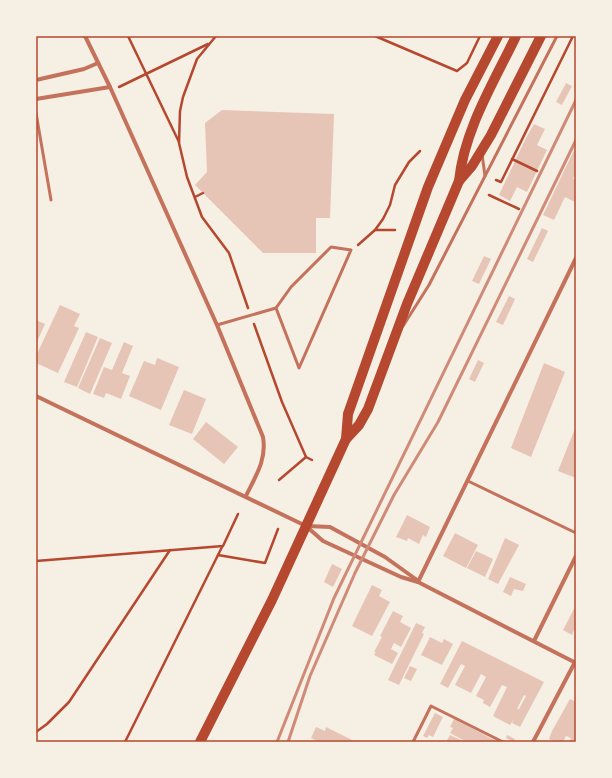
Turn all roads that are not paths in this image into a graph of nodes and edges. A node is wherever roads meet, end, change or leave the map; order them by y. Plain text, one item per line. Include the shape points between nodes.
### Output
1 (85, 36) edge
2 (498, 36) edge
3 (516, 36) edge
4 (541, 36) edge
5 (558, 36) edge
6 (98, 62) junction
7 (36, 80) edge
8 (110, 87) junction
9 (36, 99) edge
10 (36, 113) edge
11 (482, 150) junction
12 (485, 176) junction
13 (459, 181) junction
14 (51, 200) dead end
15 (576, 259) edge
16 (276, 308) junction
17 (217, 325) junction
18 (396, 336) junction
19 (36, 396) edge
20 (346, 439) junction
21 (468, 481) junction
22 (246, 496) junction
23 (306, 526) junction
24 (576, 534) edge
25 (576, 556) edge
26 (418, 582) junction
27 (534, 641) junction
28 (575, 662) edge
29 (200, 742) edge
30 (414, 742) edge
31 (503, 742) edge
32 (533, 742) edge

1 - 6 street
2 - 20 main road via 465,100 418,213 351,406
3 - 13 main road via 473,127
4 - 11 main road
5 - 12 lane
6 - 7 street via 84,69
6 - 8 street
8 - 9 street
8 - 17 street
10 - 14 lane
11 - 12 lane
11 - 13 main road
12 - 18 lane via 423,298
13 - 18 main road via 422,266
15 - 21 street
16 - 16 lane via 299,368 351,250 331,247 291,288
16 - 17 lane
17 - 22 street via 263,437 265,448 264,459
18 - 20 main road via 364,417
19 - 22 street
20 - 23 main road
21 - 24 lane
21 - 26 street
22 - 23 street
23 - 26 street via 322,541
23 - 26 street via 330,527 385,557
23 - 29 main road via 272,600
25 - 27 street
26 - 27 street
27 - 28 street
28 - 32 street
30 - 31 lane via 431,706

